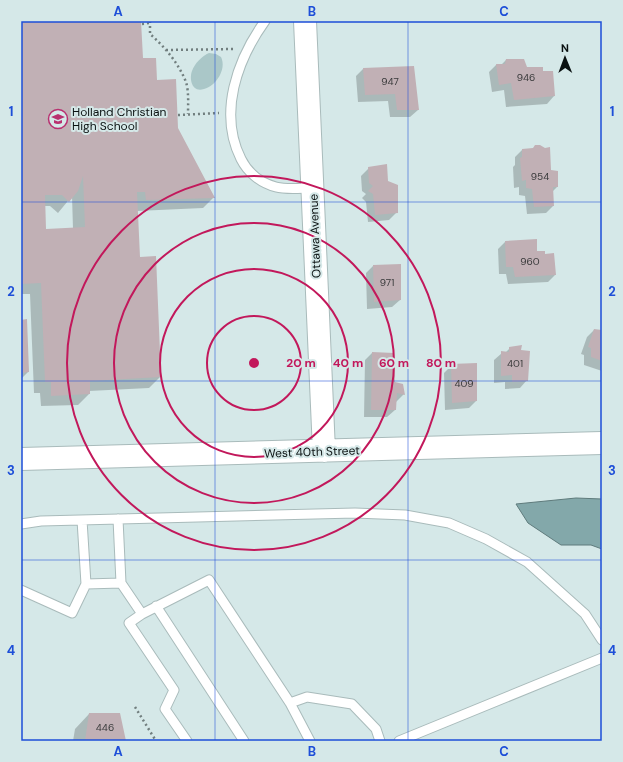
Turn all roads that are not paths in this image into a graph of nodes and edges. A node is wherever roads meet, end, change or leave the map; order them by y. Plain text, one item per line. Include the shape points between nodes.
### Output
1 (265, 21) edge
2 (305, 21) edge
3 (313, 188) junction
4 (602, 443) edge
5 (324, 451) junction
6 (21, 459) edge
7 (118, 519) junction
8 (82, 520) junction
9 (21, 524) edge
10 (121, 583) junction
11 (86, 584) junction
12 (21, 590) edge
13 (156, 606) junction
14 (142, 614) junction
15 (602, 640) edge
16 (602, 658) edge
17 (290, 703) junction
18 (187, 741) edge
19 (244, 741) edge
20 (310, 741) edge
21 (380, 741) edge
22 (399, 741) edge

1 - 3 lane via 248,48 235,82 230,108 235,143 246,167 264,183 276,187
2 - 3 street, Ottawa Avenue
3 - 5 street, Ottawa Avenue
4 - 5 street, West 40th Street
5 - 6 street, West 40th Street
7 - 8 lane
7 - 10 lane
7 - 15 lane via 355,513 404,515 450,523 527,562 585,614
8 - 9 lane
8 - 11 lane
10 - 11 lane
10 - 14 lane
11 - 12 lane via 72,613
13 - 14 lane
13 - 17 lane via 209,580
13 - 19 lane
14 - 18 lane via 129,623 174,690 165,709
16 - 22 lane
17 - 20 lane
17 - 21 lane via 306,697 352,704 376,729

